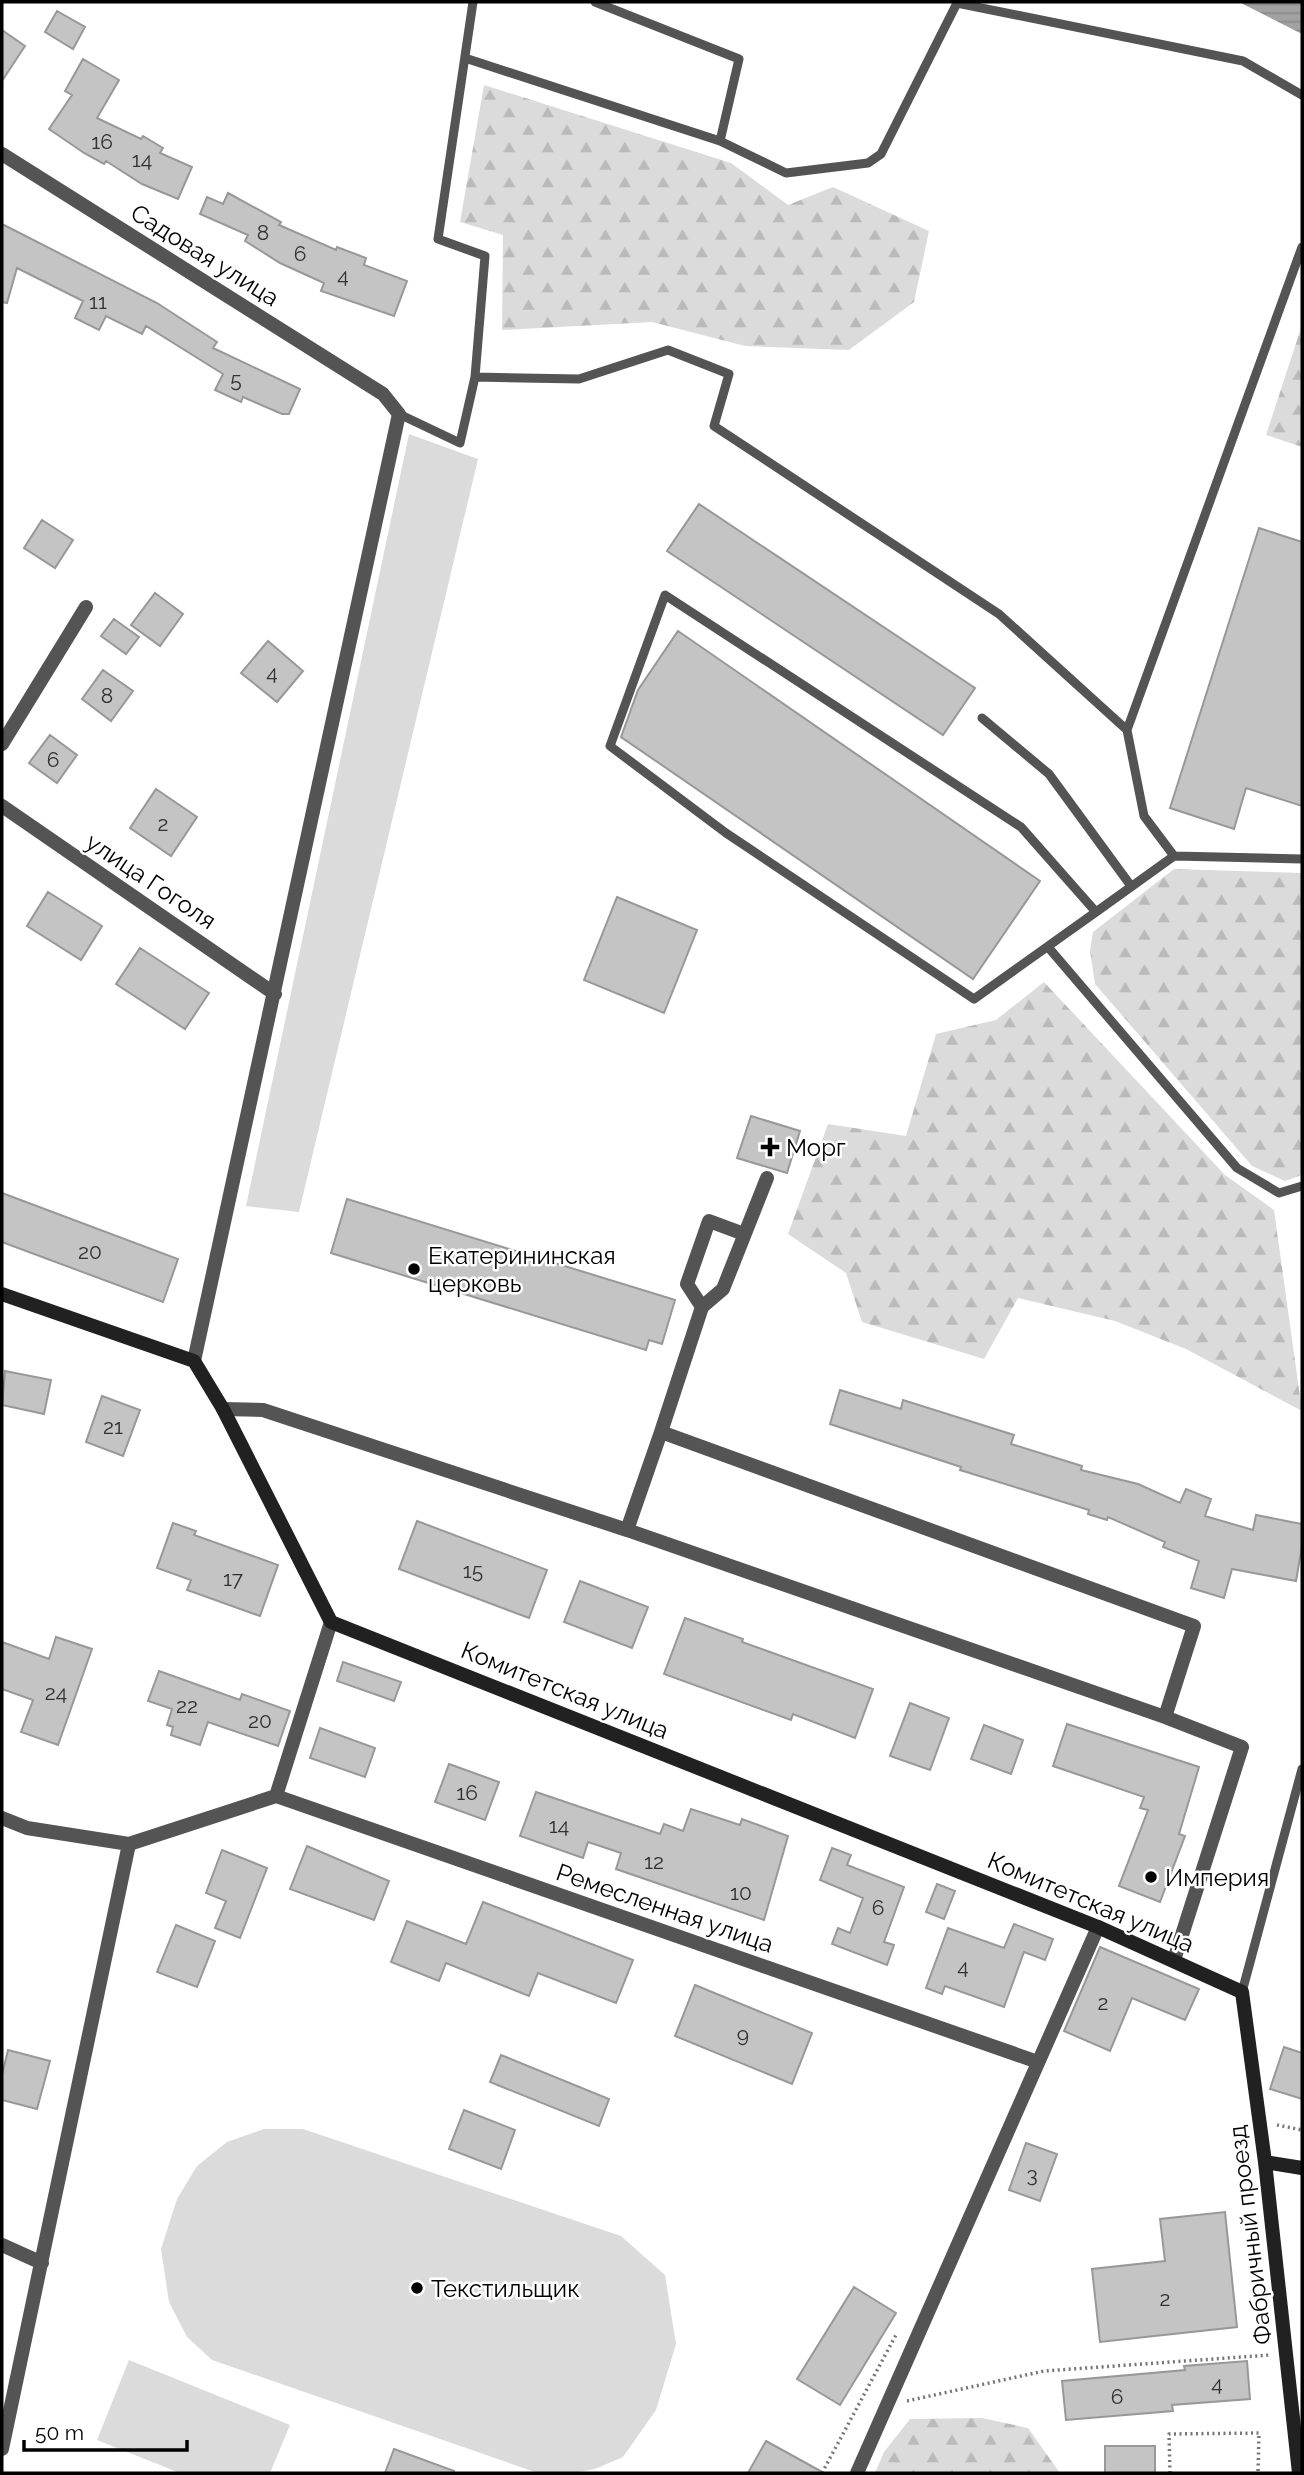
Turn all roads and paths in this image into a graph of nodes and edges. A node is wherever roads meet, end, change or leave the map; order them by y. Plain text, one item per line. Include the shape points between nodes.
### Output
1 (473, 2) edge
2 (595, 2) edge
3 (465, 58) junction
4 (1302, 95) edge
5 (720, 141) junction
6 (2, 154) edge
7 (1302, 247) edge
8 (475, 377) junction
9 (398, 414) junction
10 (86, 607) dead end
11 (982, 718) dead end
12 (1127, 730) junction
13 (2, 744) edge
14 (2, 806) edge
15 (1174, 856) junction
16 (1302, 859) edge
17 (1130, 886) junction
18 (1096, 912) junction
19 (1048, 947) junction
20 (275, 994) junction
21 (767, 1178) dead end
22 (1302, 1186) edge
23 (744, 1234) junction
24 (2, 1294) edge
25 (702, 1307) junction
26 (194, 1361) junction
27 (223, 1409) junction
28 (661, 1432) junction
29 (627, 1530) junction
30 (331, 1622) junction
31 (1165, 1717) junction
32 (1302, 1769) edge
33 (276, 1796) junction
34 (2, 1818) edge
35 (129, 1844) junction
36 (1098, 1927) junction
37 (1174, 1960) junction
38 (1242, 1992) junction
39 (1038, 2062) junction
40 (1259, 2121) junction
41 (1302, 2130) edge
42 (1265, 2162) junction
43 (1302, 2168) edge
44 (2, 2245) edge
45 (42, 2263) junction
46 (897, 2333) dead end
47 (1286, 2354) junction
48 (888, 2405) junction
49 (2, 2449) edge
50 (822, 2473) edge
51 (858, 2473) edge
52 (1170, 2473) edge
53 (1258, 2473) edge
54 (1300, 2473) edge

1 - 3 lane
2 - 5 lane via 739,59
3 - 5 lane
3 - 8 lane via 438,239 485,256
4 - 5 lane via 1243,61 957,4 881,154 868,163 786,173
6 - 9 street, Садовая улица via 383,394
7 - 12 lane
8 - 9 lane via 460,443
8 - 12 lane via 579,379 668,350 729,374 714,426 999,614
9 - 20 street
10 - 13 street
11 - 17 lane via 1049,774
12 - 15 lane via 1144,816
14 - 20 street, улица Гоголя
15 - 16 lane
15 - 17 lane
17 - 18 lane
18 - 19 lane
18 - 19 lane via 1021,827 664,594 610,746 726,833 974,999
19 - 22 lane via 1237,1168 1279,1193
20 - 26 street
21 - 23 street
23 - 25 street via 723,1289
23 - 25 street via 709,1221 687,1284
24 - 26 street
25 - 28 street
26 - 27 street
27 - 29 street via 263,1410
27 - 30 street
28 - 29 street
28 - 31 street via 1194,1626
29 - 31 street
30 - 33 street
30 - 36 street, Комитетская улица
31 - 37 street via 1242,1747
32 - 38 lane
33 - 35 street
33 - 39 street, Ремесленная улица
34 - 35 street via 27,1829
35 - 45 street
36 - 37 street, Комитетская улица
36 - 39 street
37 - 38 street, Комитетская улица
38 - 40 street, Фабричный проезд
39 - 48 street
40 - 41 path
40 - 42 street, Фабричный проезд
42 - 43 street
42 - 47 street, Фабричный проезд
44 - 45 street
45 - 49 street
46 - 50 path
47 - 48 path via 1044,2371
47 - 54 street, Фабричный проезд
48 - 51 street
52 - 53 path via 1168,2434 1259,2433

